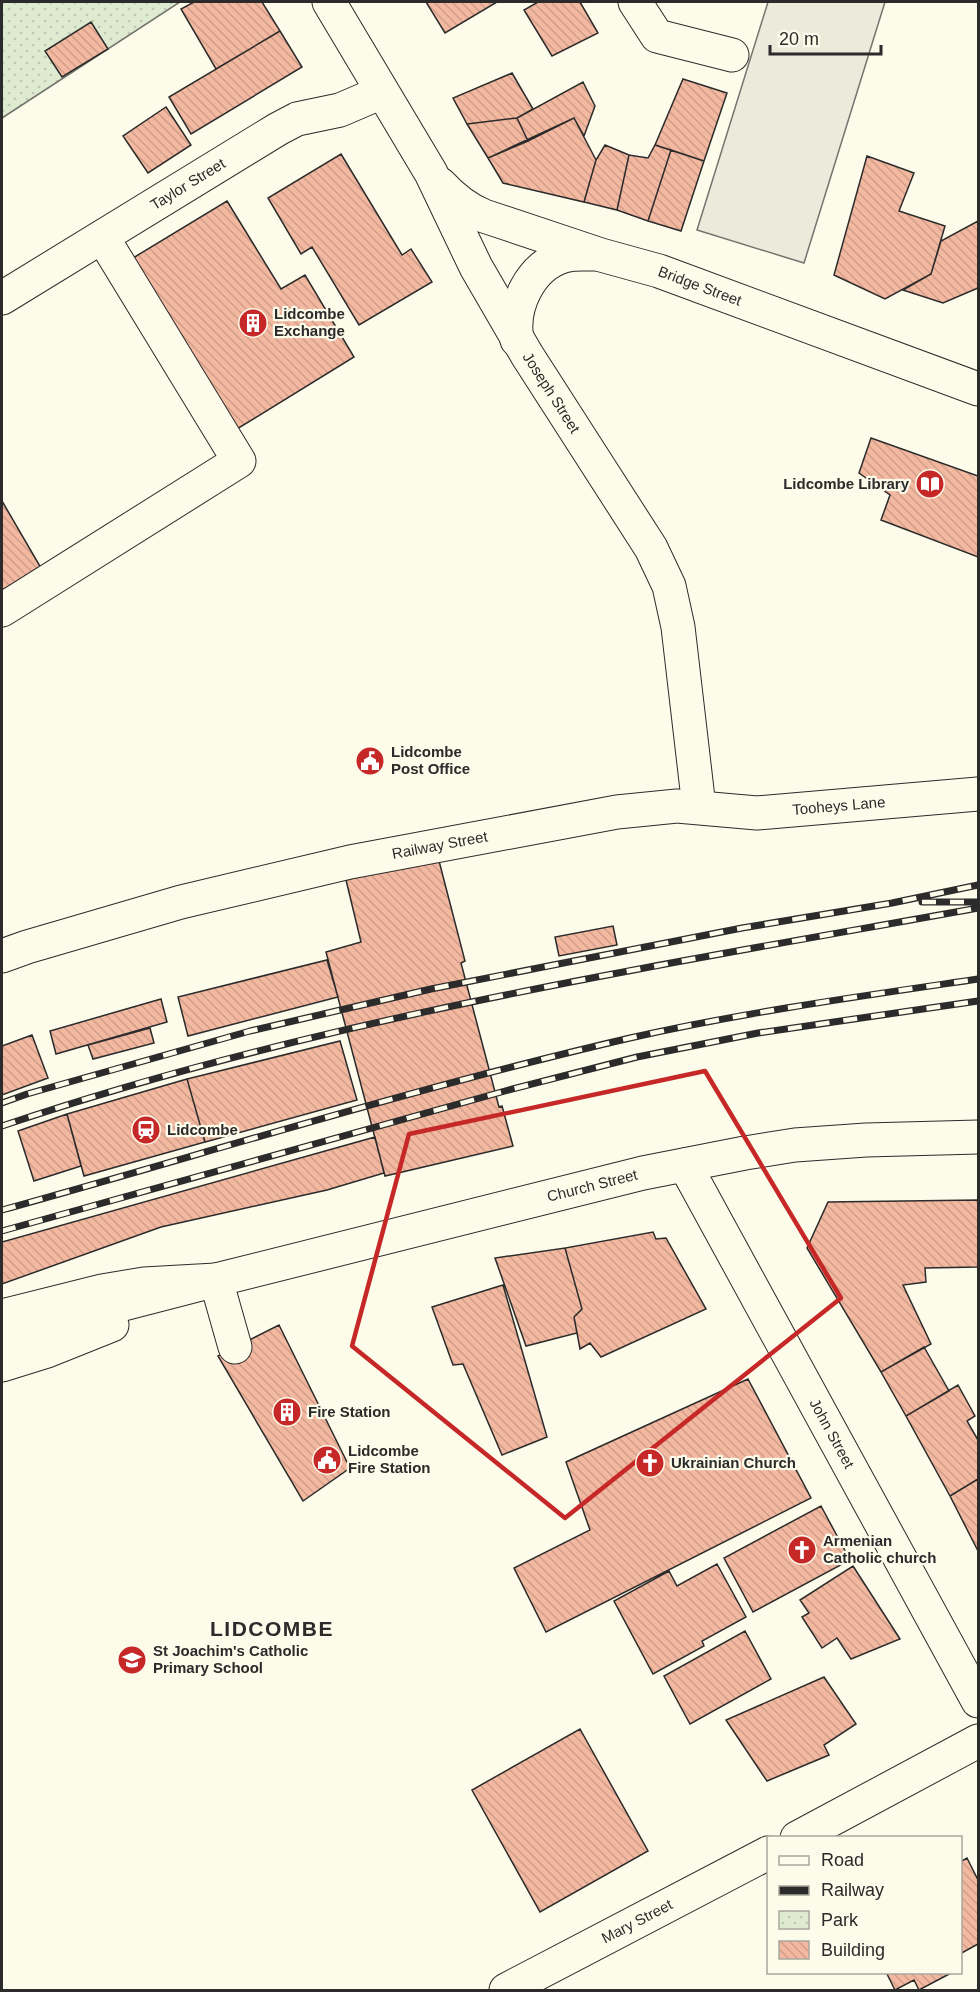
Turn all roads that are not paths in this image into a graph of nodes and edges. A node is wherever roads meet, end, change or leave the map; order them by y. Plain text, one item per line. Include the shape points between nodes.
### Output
1 (329, 2) edge
2 (635, 2) edge
3 (732, 55) dead end
4 (382, 92) junction
5 (431, 173) junction
6 (103, 238) junction
7 (602, 255) junction
8 (2, 298) edge
9 (517, 340) junction
10 (978, 388) edge
11 (2, 610) edge
12 (978, 794) edge
13 (699, 807) junction
14 (181, 903) junction
15 (2, 938) edge
16 (2, 956) edge
17 (978, 1137) edge
18 (685, 1165) junction
19 (216, 1280) junction
20 (155, 1308) junction
21 (2, 1316) edge
22 (2, 1339) edge
23 (235, 1347) dead end
24 (2, 1365) edge
25 (2, 1385) edge
26 (978, 1701) edge
27 (978, 1741) edge
28 (801, 1836) edge
29 (767, 1853) edge
30 (506, 1990) edge

1 - 4 street, Joseph Street
2 - 3 street via 657,36
4 - 5 street, Joseph Street
4 - 6 street, Taylor Street via 340,110 297,119
5 - 7 street, Bridge Street via 472,212
5 - 9 street, Joseph Street via 476,267
6 - 8 street, Taylor Street
6 - 11 street via 239,461
7 - 9 street via 563,256 532,280 516,318
7 - 10 street, Bridge Street via 659,271
9 - 13 street, Joseph Street via 651,548 669,586 678,627
12 - 13 street, Tooheys Lane via 758,813
13 - 14 street, Railway Street via 662,806 616,812 350,862
14 - 15 street, Railway Street
14 - 16 street, Railway Street
17 - 18 street, Church Street via 795,1145
18 - 19 street, Church Street
18 - 26 street, John Street
19 - 20 street
19 - 21 street via 123,1287
19 - 22 street
19 - 23 street
20 - 24 street
20 - 25 street
27 - 28 street
29 - 30 street, Mary Street

